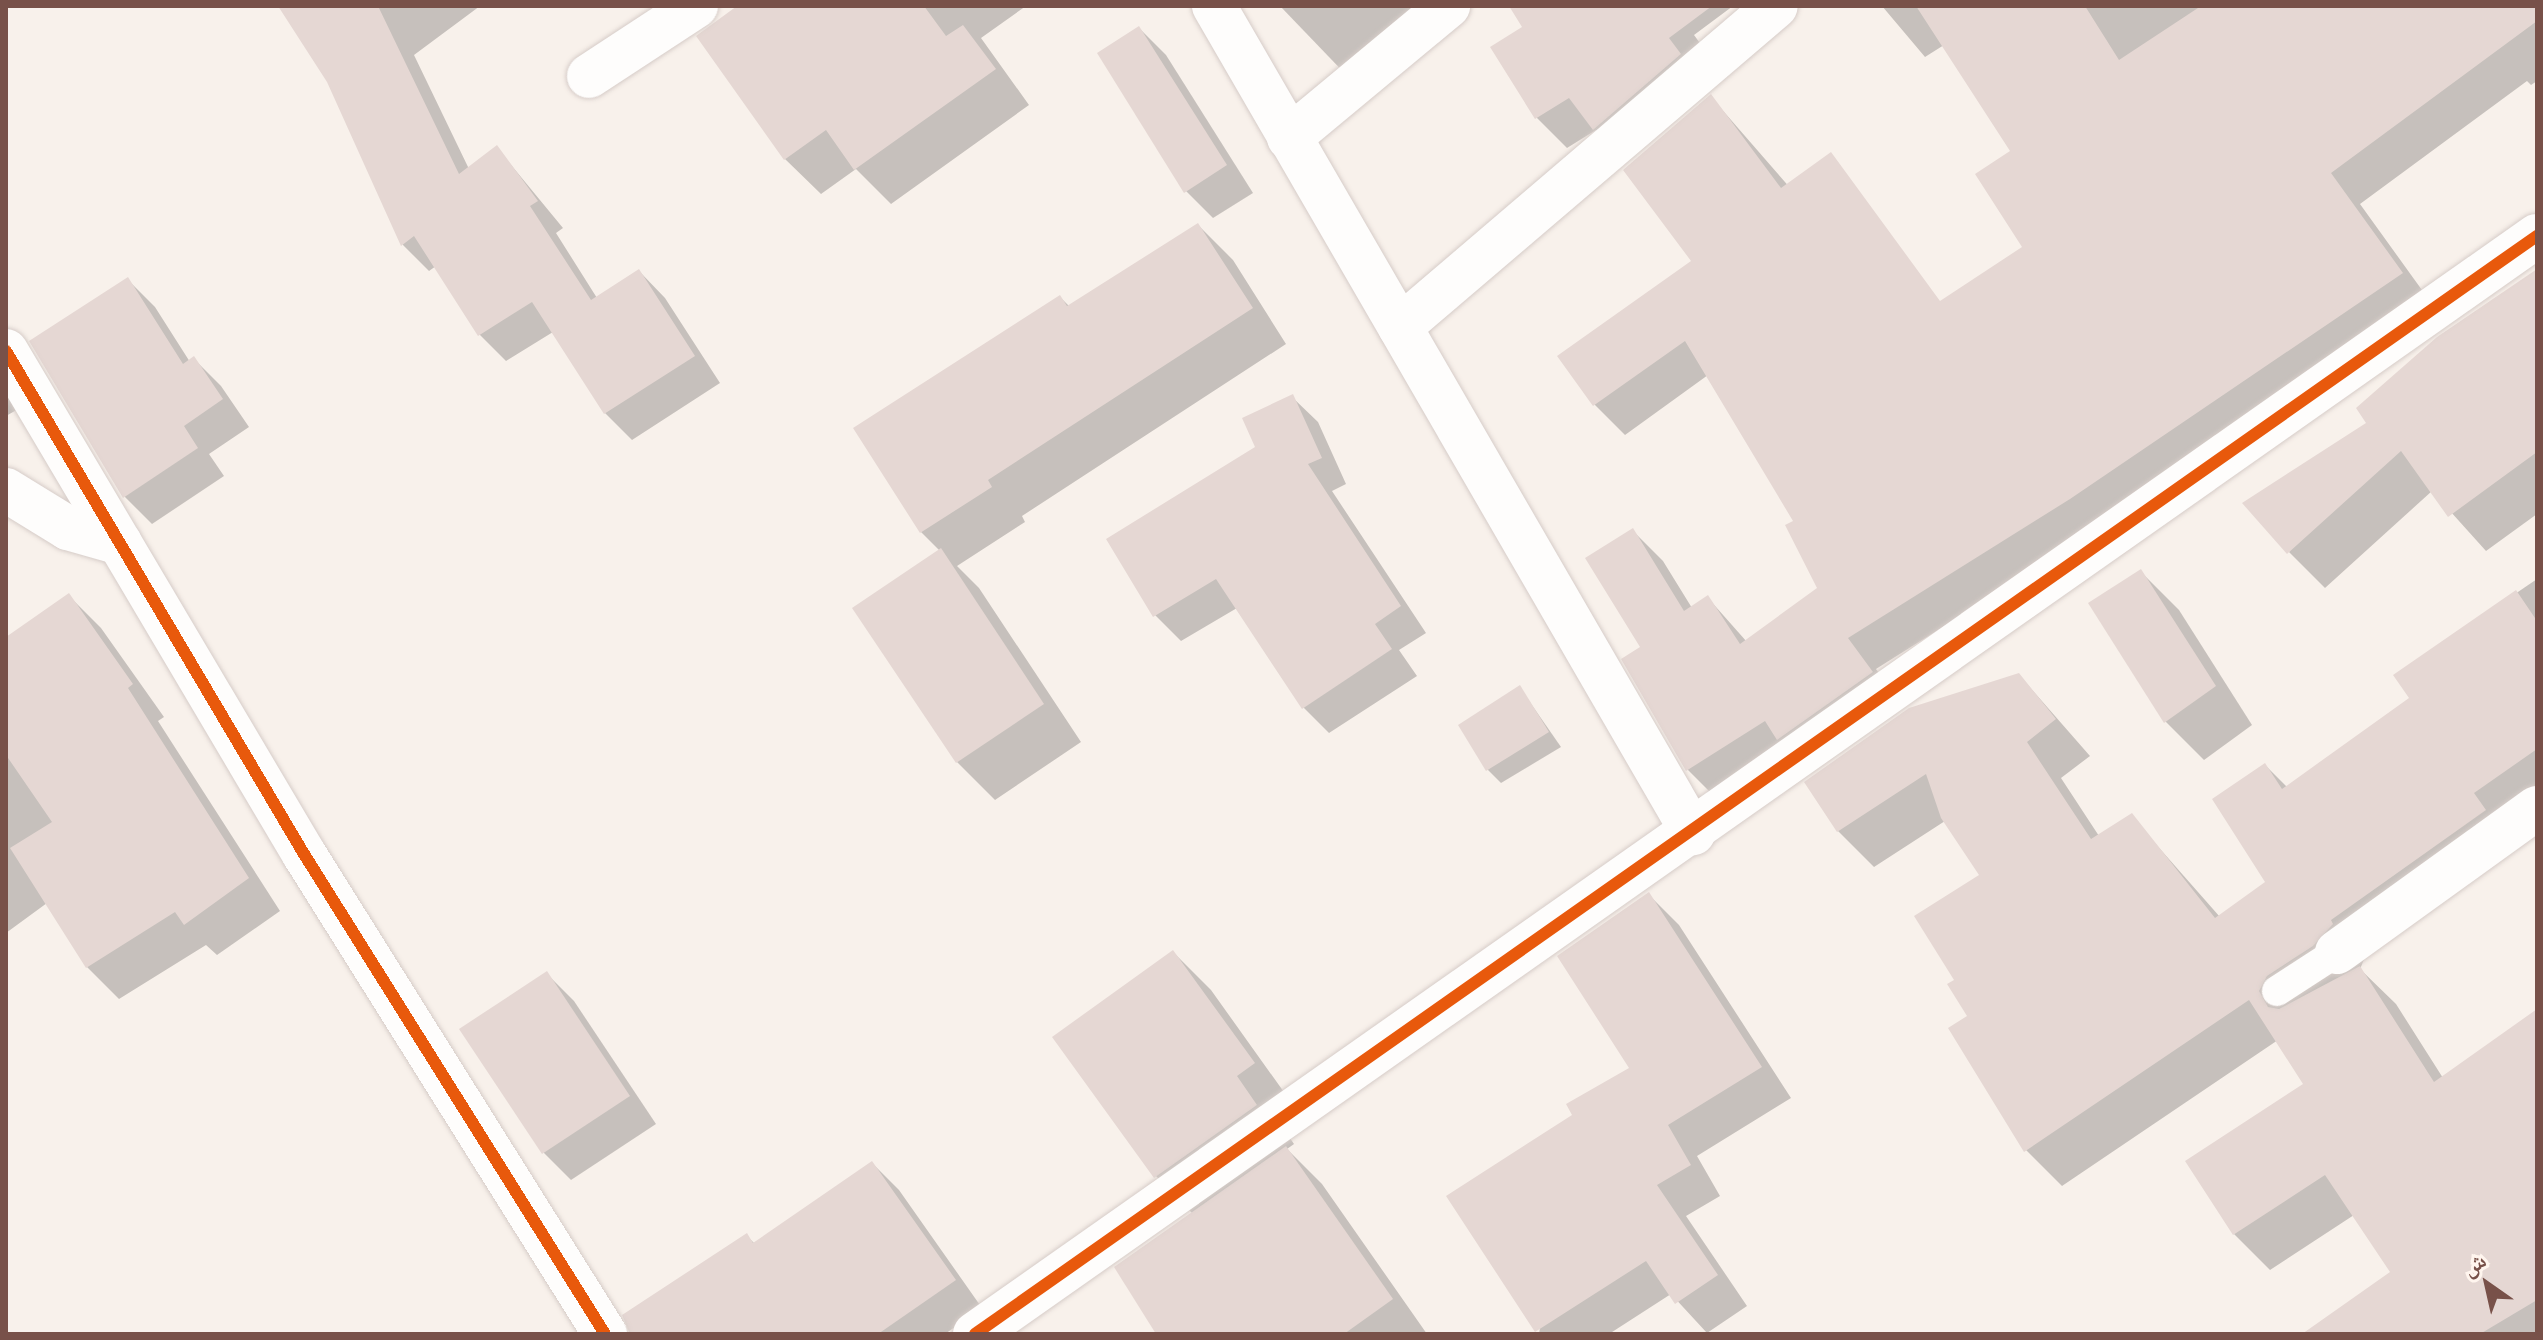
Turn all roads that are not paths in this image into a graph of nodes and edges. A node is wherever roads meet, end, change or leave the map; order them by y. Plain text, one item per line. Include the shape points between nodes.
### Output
1 (696, 6) edge
2 (1214, 6) edge
3 (1448, 6) edge
4 (1776, 6) edge
5 (589, 76) dead end
6 (1289, 138) junction
7 (2537, 236) edge
8 (1400, 327) junction
9 (6, 351) edge
10 (6, 490) edge
11 (120, 543) junction
12 (2537, 808) edge
13 (1693, 833) junction
14 (2337, 952) joint
15 (2277, 991) dead end
16 (605, 1334) edge
17 (975, 1334) edge

1 - 5 street
2 - 6 street
3 - 6 street
4 - 8 street
6 - 8 street
7 - 13 street
8 - 13 street
9 - 11 street
10 - 11 street via 68,528
11 - 16 street via 304,854
12 - 14 street
13 - 17 street
14 - 15 lane

